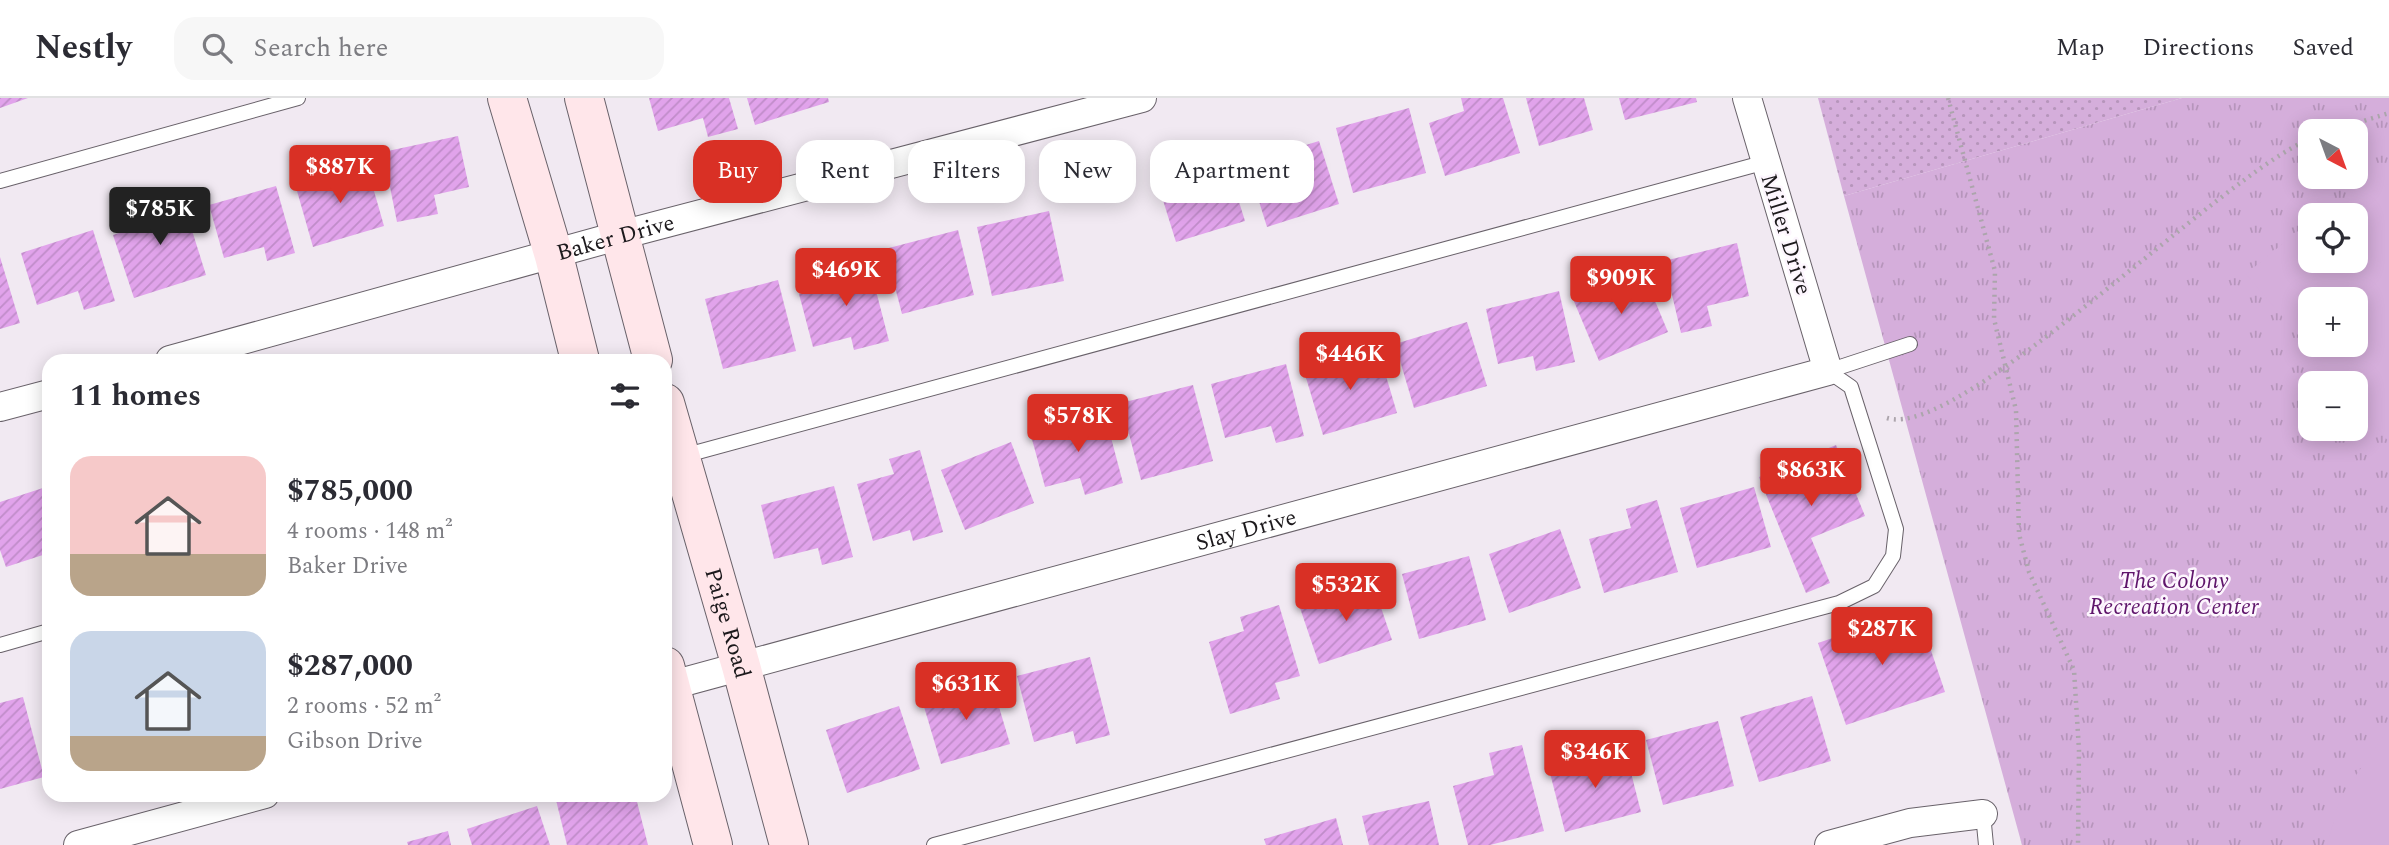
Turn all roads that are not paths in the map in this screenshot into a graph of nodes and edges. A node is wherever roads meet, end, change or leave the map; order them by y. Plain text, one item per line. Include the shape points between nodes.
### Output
1 (298, 98) edge
2 (507, 98) edge
3 (584, 98) edge
4 (1142, 98) edge
5 (1747, 98) edge
6 (1766, 162) junction
7 (0, 181) edge
8 (621, 235) junction
9 (554, 256) junction
10 (1910, 344) dead end
11 (192, 354) edge
12 (578, 354) edge
13 (651, 354) edge
14 (1828, 371) junction
15 (42, 396) edge
16 (0, 407) edge
17 (672, 427) edge
18 (681, 457) junction
19 (42, 633) edge
20 (0, 645) edge
21 (741, 666) junction
22 (672, 678) edge
23 (672, 697) edge
24 (236, 802) edge
25 (1983, 814) joint
26 (78, 845) edge
27 (713, 845) edge
28 (789, 845) edge
29 (934, 845) edge
30 (1829, 845) edge
31 (1986, 845) edge

1 - 7 lane
2 - 9 main road
3 - 8 main road
4 - 8 street, Baker Drive
5 - 6 street, Miller Drive
6 - 14 street, Miller Drive
6 - 18 lane
8 - 9 street, Baker Drive
8 - 13 main road
9 - 11 street, Baker Drive
9 - 12 main road
10 - 14 lane
14 - 21 street, Slay Drive
14 - 29 lane via 1850,387 1896,529 1893,556 1874,586 1839,603
15 - 16 street
17 - 18 main road, Paige Road
18 - 21 main road, Paige Road
19 - 20 lane
21 - 22 street, Slay Drive
21 - 28 main road, Paige Road
23 - 27 main road
24 - 26 street
25 - 30 street via 1910,823
25 - 31 lane

